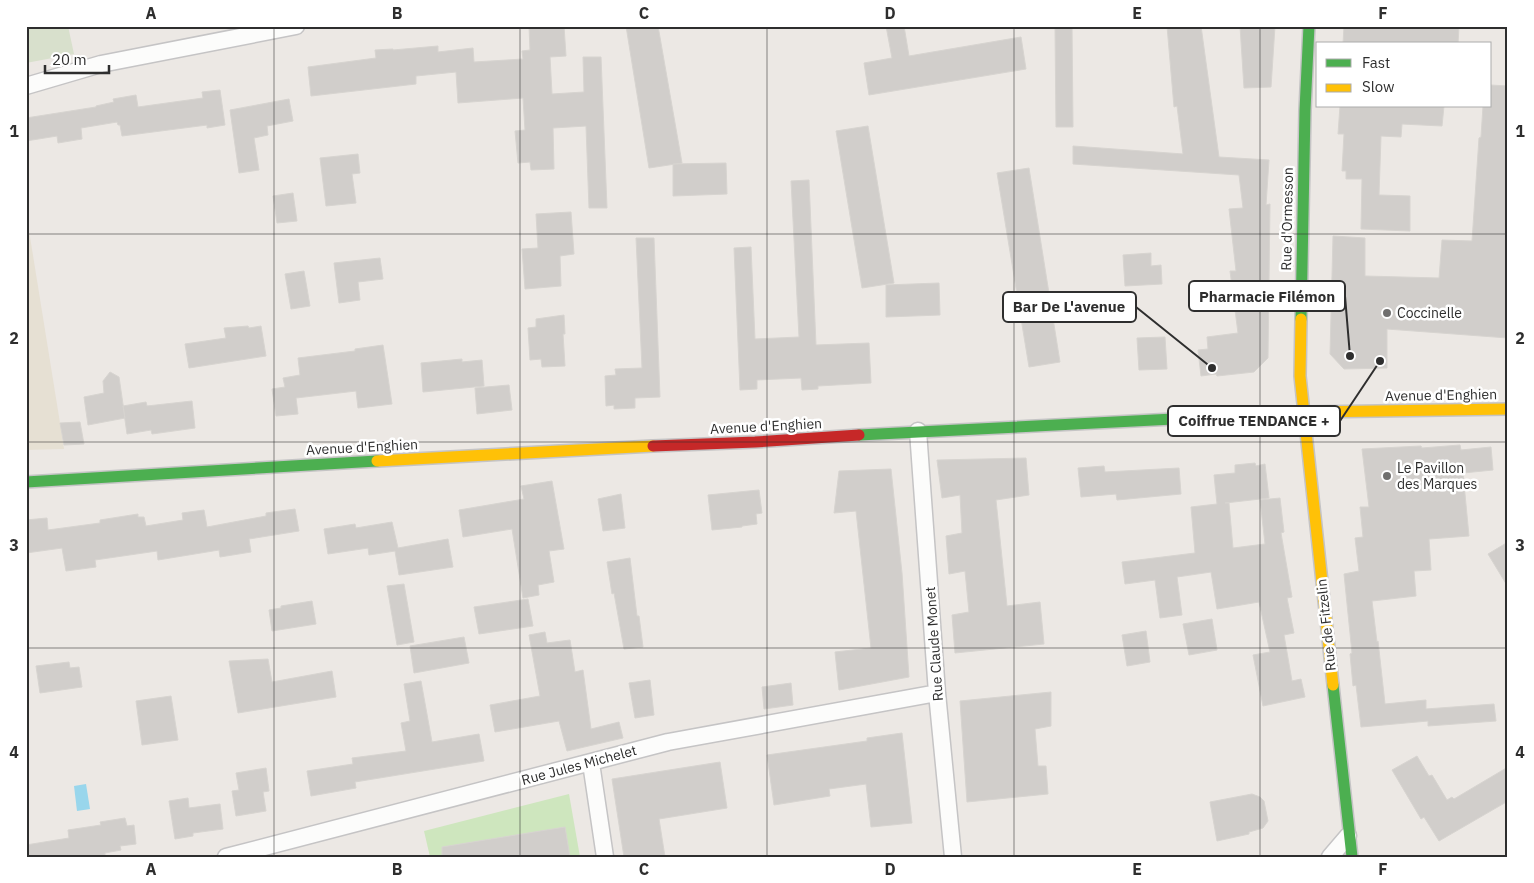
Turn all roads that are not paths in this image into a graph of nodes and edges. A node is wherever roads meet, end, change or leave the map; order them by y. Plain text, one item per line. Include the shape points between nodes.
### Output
1 (296, 26) edge
2 (1309, 26) edge
3 (26, 81) edge
4 (47, 81) junction
5 (26, 86) edge
6 (1508, 409) edge
7 (1304, 413) junction
8 (918, 431) junction
9 (26, 482) edge
10 (937, 693) junction
11 (591, 763) junction
12 (1348, 836) junction
13 (226, 857) edge
14 (605, 857) edge
15 (953, 857) edge
16 (1330, 857) edge
17 (1352, 857) edge

1 - 4 street via 101,64
2 - 7 main road, Rue d'Ormesson via 1304,110 1300,376
3 - 4 street
4 - 5 street
6 - 7 main road, Avenue d'Enghien
7 - 8 main road, Avenue d'Enghien
7 - 12 main road, Rue de Fitzelin
8 - 9 main road, Avenue d'Enghien
8 - 10 street, Rue Claude Monet
10 - 11 street, Rue Jules Michelet via 668,742
10 - 15 street, Rue Claude Monet
11 - 13 street, Rue Jules Michelet
11 - 14 street
12 - 16 street
12 - 17 main road, Rue de Fitzelin

